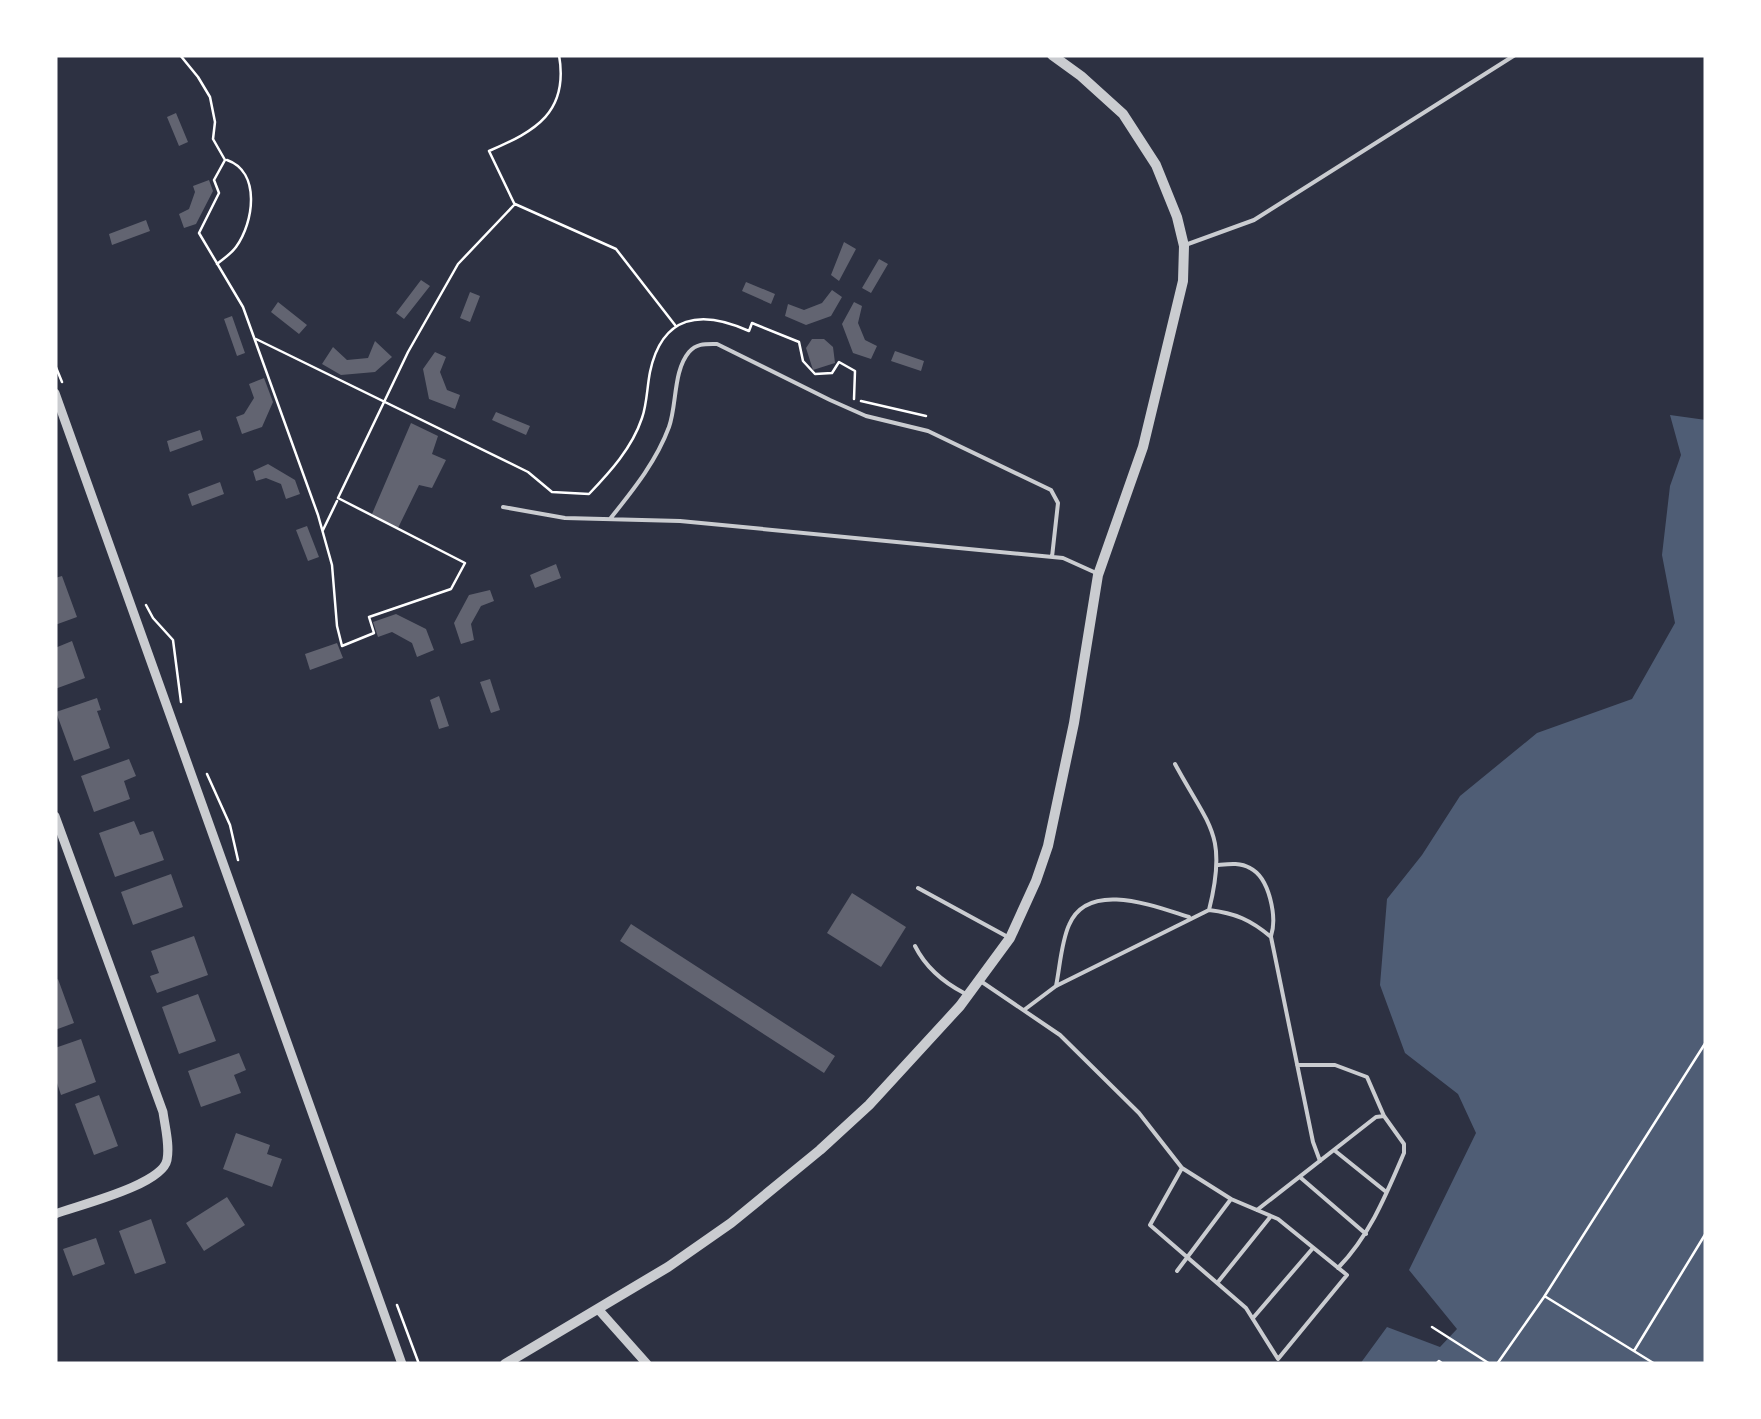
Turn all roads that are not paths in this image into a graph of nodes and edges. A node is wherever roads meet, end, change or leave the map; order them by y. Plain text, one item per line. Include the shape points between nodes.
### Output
1 (1052, 55) edge
2 (1515, 55) edge
3 (1184, 246) junction
4 (56, 400) edge
5 (503, 508) dead end
6 (610, 519) junction
7 (1052, 557) junction
8 (1098, 575) junction
9 (1175, 764) dead end
10 (55, 816) edge
11 (1217, 865) junction
12 (918, 888) dead end
13 (1209, 910) junction
14 (1191, 918) junction
15 (1271, 937) junction
16 (1010, 938) junction
17 (916, 946) dead end
18 (980, 980) junction
19 (1056, 986) junction
20 (969, 996) junction
21 (1024, 1010) junction
22 (1297, 1065) junction
23 (1384, 1116) junction
24 (1334, 1150) junction
25 (1320, 1161) junction
26 (1182, 1168) junction
27 (1300, 1177) junction
28 (1387, 1192) junction
29 (1231, 1198) junction
30 (1257, 1210) junction
31 (55, 1214) edge
32 (1271, 1216) junction
33 (1366, 1234) junction
34 (1313, 1248) junction
35 (1188, 1256) junction
36 (1338, 1268) junction
37 (1177, 1271) dead end
38 (1218, 1282) junction
39 (598, 1308) junction
40 (1252, 1318) junction
41 (402, 1364) edge
42 (504, 1364) edge
43 (646, 1364) edge

1 - 3 street via 1123,114 1156,165
2 - 3 lane via 1254,220
3 - 8 street via 1180,294 1144,446
4 - 41 street
5 - 6 lane
6 - 7 lane
6 - 7 lane via 658,453 688,353 700,344 717,344 866,416 928,431 1052,490 1058,503
7 - 8 lane
8 - 16 street via 1048,846
9 - 11 lane via 1206,815
10 - 31 street via 163,1112 167,1160 148,1181
11 - 13 lane
11 - 15 lane via 1250,868 1262,878 1275,925
12 - 16 lane
13 - 14 lane
13 - 15 lane via 1242,917
14 - 19 lane
14 - 19 lane via 1132,900 1087,904 1069,922
15 - 22 lane
16 - 18 street
17 - 20 lane via 946,983
18 - 20 street
18 - 21 lane
19 - 21 lane
20 - 39 street via 869,1105 786,1180 684,1256
21 - 26 lane via 1060,1034
22 - 23 lane via 1335,1065 1367,1077
22 - 25 lane
23 - 24 lane
23 - 28 lane via 1404,1144
24 - 25 lane
24 - 28 lane
25 - 27 lane
26 - 29 lane
26 - 35 lane via 1150,1226
27 - 30 lane
27 - 33 lane
28 - 33 lane
29 - 30 lane
29 - 35 lane
30 - 32 lane
32 - 34 lane
32 - 38 lane
33 - 36 lane
34 - 36 lane
34 - 40 lane
35 - 37 lane
35 - 38 lane
36 - 40 lane via 1347,1275 1278,1359
38 - 40 lane
39 - 42 street
39 - 43 street

